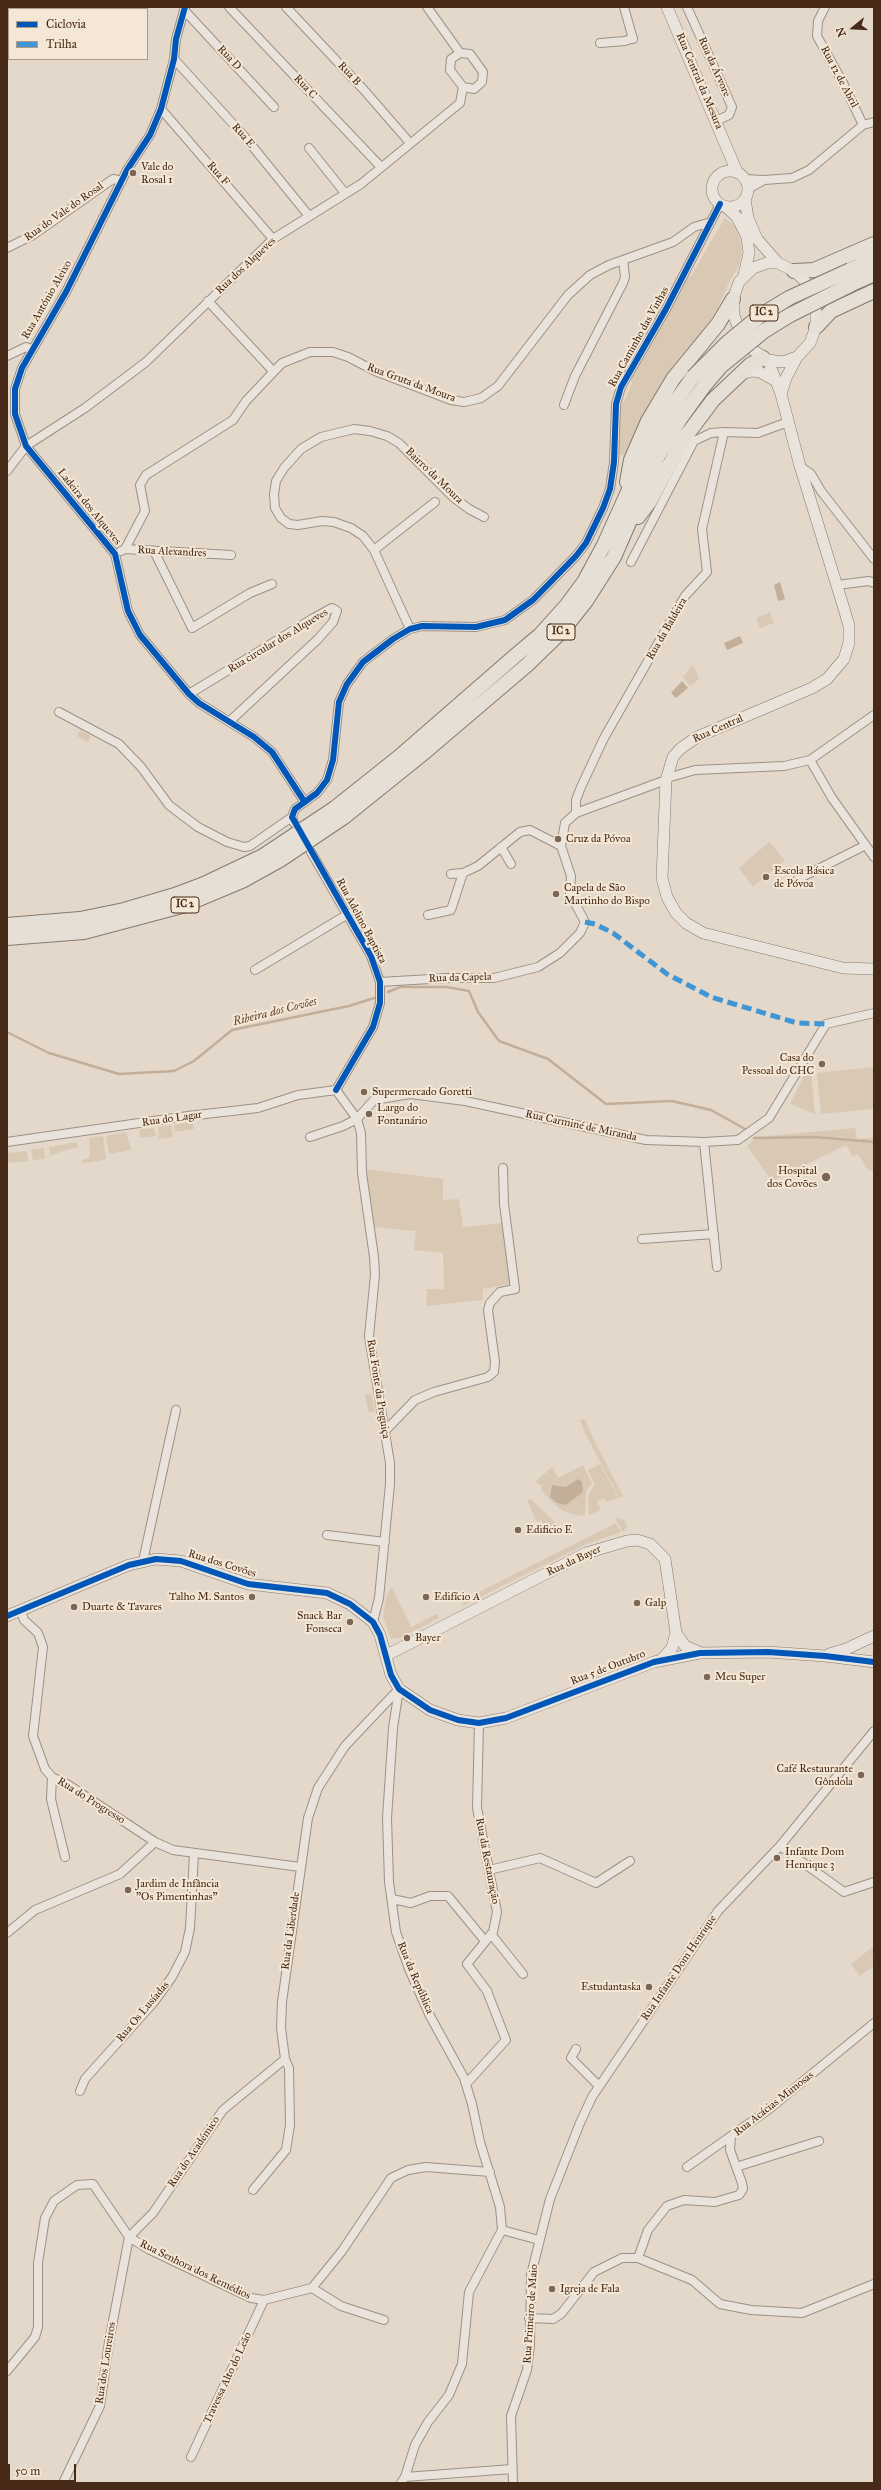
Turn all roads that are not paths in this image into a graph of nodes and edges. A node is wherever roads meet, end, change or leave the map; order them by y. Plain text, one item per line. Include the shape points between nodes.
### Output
1 (229, 7) edge
2 (286, 7) edge
3 (427, 7) edge
4 (624, 7) edge
5 (667, 7) edge
6 (687, 7) edge
7 (825, 7) edge
8 (185, 8) edge
9 (600, 43) dead end
10 (460, 53) junction
11 (174, 59) junction
12 (463, 87) junction
13 (274, 107) dead end
14 (161, 109) junction
15 (716, 121) junction
16 (874, 122) edge
17 (864, 125) junction
18 (410, 143) junction
19 (308, 148) dead end
20 (381, 167) junction
21 (122, 181) junction
22 (740, 182) junction
23 (345, 193) junction
24 (723, 206) junction
25 (309, 216) junction
26 (711, 222) junction
27 (273, 239) junction
28 (874, 244) edge
29 (7, 248) edge
30 (874, 259) edge
31 (623, 260) junction
32 (778, 263) junction
33 (794, 271) junction
34 (874, 274) edge
35 (744, 275) junction
36 (853, 276) junction
37 (874, 291) edge
38 (733, 299) junction
39 (208, 301) junction
40 (816, 327) junction
41 (31, 349) junction
42 (7, 356) edge
43 (797, 357) junction
44 (766, 359) junction
45 (273, 371) junction
46 (740, 374) junction
47 (776, 381) junction
48 (698, 382) junction
49 (781, 394) junction
50 (564, 405) dead end
51 (788, 422) junction
52 (724, 432) junction
53 (26, 446) junction
54 (800, 466) junction
55 (7, 470) edge
56 (435, 502) dead end
57 (621, 508) junction
58 (484, 517) dead end
59 (624, 534) junction
60 (124, 549) junction
61 (374, 550) junction
62 (154, 551) junction
63 (115, 554) junction
64 (231, 555) dead end
65 (874, 559) edge
66 (631, 562) dead end
67 (874, 583) edge
68 (272, 584) dead end
69 (837, 585) junction
70 (410, 629) junction
71 (189, 694) junction
72 (59, 712) dead end
73 (874, 715) edge
74 (230, 721) junction
75 (810, 760) junction
76 (666, 779) junction
77 (304, 802) junction
78 (576, 813) junction
79 (564, 826) junction
80 (549, 841) junction
81 (561, 846) junction
82 (864, 846) junction
83 (501, 847) junction
84 (311, 852) dead end
85 (874, 857) edge
86 (511, 864) dead end
87 (463, 873) junction
88 (451, 874) dead end
89 (798, 880) dead end
90 (348, 914) junction
91 (428, 915) dead end
92 (7, 925) edge
93 (7, 938) edge
94 (874, 969) edge
95 (255, 970) dead end
96 (380, 982) junction
97 (874, 1013) edge
98 (336, 1090) junction
99 (357, 1119) junction
100 (310, 1137) dead end
101 (7, 1142) edge
102 (704, 1142) junction
103 (503, 1168) dead end
104 (714, 1234) junction
105 (642, 1239) dead end
106 (717, 1267) dead end
107 (176, 1410) dead end
108 (385, 1431) junction
109 (327, 1535) dead end
110 (385, 1542) junction
111 (143, 1561) junction
112 (21, 1610) junction
113 (7, 1616) edge
114 (373, 1622) junction
115 (676, 1633) junction
116 (871, 1637) edge
117 (700, 1653) junction
118 (387, 1655) junction
119 (825, 1656) junction
120 (662, 1659) junction
121 (873, 1662) edge
122 (398, 1689) junction
123 (479, 1723) junction
124 (874, 1731) edge
125 (52, 1776) junction
126 (155, 1842) junction
127 (780, 1846) junction
128 (194, 1854) junction
129 (65, 1857) dead end
130 (630, 1861) dead end
131 (300, 1867) junction
132 (489, 1870) junction
133 (874, 1882) edge
134 (392, 1899) junction
135 (7, 1932) edge
136 (491, 1934) junction
137 (485, 1941) junction
138 (523, 1974) dead end
139 (874, 2023) edge
140 (576, 2050) dead end
141 (285, 2059) junction
142 (466, 2084) junction
143 (600, 2086) junction
144 (80, 2091) dead end
145 (731, 2136) junction
146 (819, 2141) dead end
147 (687, 2167) dead end
148 (736, 2167) junction
149 (490, 2172) junction
150 (253, 2190) dead end
151 (502, 2230) junction
152 (129, 2237) junction
153 (538, 2240) junction
154 (638, 2258) junction
155 (874, 2284) edge
156 (312, 2288) junction
157 (264, 2300) junction
158 (529, 2318) junction
159 (384, 2320) dead end
160 (7, 2371) edge
161 (191, 2457) dead end
162 (512, 2469) junction
163 (403, 2480) edge
164 (63, 2483) edge
165 (514, 2483) edge

1 - 20 street, Rua C
2 - 18 street, Rua B
3 - 10 street
4 - 9 street via 633,38
5 - 15 street, Rua Central da Mesura
6 - 15 street, Rua da Árvore via 732,108 729,115
7 - 17 street, Rua 12 de Abril via 818,21 816,36
8 - 11 street, Rua António Aleixo via 176,39
8 - 13 street, Rua D
10 - 12 street via 451,59 450,70
10 - 12 street via 470,54 484,72 482,82 474,89
11 - 14 street, Rua António Aleixo
11 - 25 street, Rua E via 244,136
12 - 18 street, Rua dos Alqueves via 460,103
14 - 21 street, Rua António Aleixo via 150,135
14 - 27 street, Rua F
15 - 22 street, Rua Central da Mesura
16 - 17 street
17 - 22 street via 809,170 792,178
18 - 20 street, Rua dos Alqueves
19 - 23 street
20 - 23 street, Rua dos Alqueves
21 - 29 street, Rua do Vale do Rosal via 113,179 33,235
21 - 41 street, Rua António Aleixo via 66,292
22 - 24 street via 737,206
22 - 24 street via 718,176 712,185 713,196
22 - 32 street via 748,218 757,239
23 - 25 street, Rua dos Alqueves
24 - 26 street, Rua Caminho das Vinhas
24 - 35 street via 736,217 747,237 749,253
25 - 27 street, Rua dos Alqueves
26 - 31 street, Rua Gruta da Moura via 694,227 673,242
26 - 70 street, Rua Caminho das Vinhas via 666,309 621,387 617,399 610,488 604,508 586,543 533,600 505,620 476,627 422,626
27 - 39 street, Rua dos Alqueves
28 - 33 highway via 814,270
30 - 36 highway, IC 2
31 - 45 street, Rua Gruta da Moura via 590,275 568,295 498,386 490,393 472,401 451,400 375,372 333,352 310,352 282,363
31 - 50 street via 623,283 575,376
32 - 33 street
32 - 35 street via 759,265
33 - 40 street via 804,280 812,295
34 - 36 highway, IC 2
35 - 38 street
36 - 48 highway, IC 2, bridge via 764,331
37 - 40 highway via 831,311
38 - 44 street via 734,316 742,337
38 - 57 highway via 718,324 674,379 648,421 631,460
39 - 45 street
39 - 53 street, Rua dos Alqueves via 146,362 85,408
40 - 43 street via 810,343
41 - 42 street via 26,347
41 - 53 street, Rua António Aleixo via 22,368 14,403 18,427
43 - 44 street via 783,362
43 - 49 street
44 - 46 highway via 750,365
44 - 47 street, Rua Central
45 - 60 street, Rua Gruta da Moura via 246,400 233,420 146,475 140,485 145,511
46 - 47 street via 760,372
46 - 59 highway via 713,400 684,440 650,501
47 - 49 street, Rua Central
48 - 57 highway, IC 2 via 673,405 646,452
48 - 59 highway, IC 2 via 658,456
49 - 51 street, Rua Central
51 - 52 street via 758,433
51 - 54 street, Rua Central
52 - 66 street via 711,433 694,441
52 - 78 street, Rua da Baldeira via 702,529 707,572 685,596 604,738 576,800
53 - 55 street, Rua dos Alqueves
53 - 63 street, Ladeira dos Alqueves
54 - 65 street via 811,474 821,491
54 - 69 street, Rua Central
56 - 61 street
57 - 92 highway, IC 2 via 584,582 540,635 399,757 335,808 288,840 238,869 175,895 124,910 80,919
58 - 61 street, Bairro da Moura via 453,497 411,452 387,436 354,429 321,437 302,449 284,468 276,481 276,508 281,518 289,524 322,521 351,528 363,536
59 - 93 highway, IC 2 via 614,557 586,601 558,635 527,665 426,751 322,833 244,880 182,906 84,932
60 - 62 street, Rua Alexandres
60 - 63 street, Rua Alexandres
61 - 70 street, Bairro da Moura
62 - 64 street, Rua Alexandres
62 - 68 street via 192,628 250,593
63 - 71 street, Ladeira dos Alqueves via 133,622 140,635
67 - 69 street via 869,581
69 - 76 street, Rua Central via 849,632 849,643 844,659 837,670 812,688 688,743 673,757
70 - 77 street, Rua Caminho das Vinhas via 363,662 346,684 339,702 331,768 323,786
71 - 74 street, Ladeira dos Alqueves
71 - 74 street, Rua circular dos Alqueves via 312,619 332,608 337,611 333,622 318,639
72 - 77 street, Rua Caminho das Vinhas via 119,744 141,767 169,805 198,827 227,842 244,847 250,846 293,820 295,809
73 - 75 street
74 - 77 street, Ladeira dos Alqueves via 272,752
75 - 76 street via 784,766 695,770
75 - 82 street
76 - 78 street
76 - 94 street, Rua Central via 662,878 667,897 676,913 686,923 723,940 843,968
78 - 79 street
79 - 80 street
79 - 81 street, Rua da Capela
80 - 81 street
80 - 83 street via 535,832 526,831 514,835
81 - 96 street, Rua da Capela via 571,876 570,894 585,922 580,933 560,953 538,966 494,978
82 - 85 street
82 - 89 street
83 - 86 street
83 - 87 street via 478,866
84 - 90 street, Rua Adelino Baptista
87 - 88 street
87 - 91 street via 451,910
90 - 95 street
90 - 96 street, Rua Adelino Baptista via 371,956
96 - 98 street, Rua Adelino Baptista via 380,1003 373,1027
97 - 102 street, Rua Carminé de Miranda via 826,1024 769,1118 756,1129 738,1140
98 - 99 street, Rua Fonte da Preguiça
98 - 101 street, Rua do Lagar via 298,1095 258,1108
99 - 100 street
99 - 102 street, Rua Carminé de Miranda via 374,1100 410,1094 465,1101 620,1136 646,1140
99 - 108 street, Rua Fonte da Preguiça via 361,1133 362,1173 374,1257 370,1336
102 - 104 street
103 - 108 street via 504,1204 515,1289 500,1292 490,1303 488,1310 494,1372 488,1377 414,1400
104 - 105 street
104 - 106 street
107 - 111 street
108 - 110 street, Rua Fonte da Preguiça via 390,1484
109 - 110 street
110 - 114 street, Rua Fonte da Preguiça via 379,1598
111 - 112 street, Rua dos Covões
111 - 114 street, Rua dos Covões via 181,1561 248,1584 327,1593 350,1604
112 - 113 street, Rua dos Covões
112 - 125 street, Rua do Progresso via 24,1620 38,1633 43,1647 33,1736 45,1769
114 - 118 street, Rua dos Covões
115 - 117 street via 684,1646
115 - 118 street, Rua da Bayer via 665,1559 650,1544 637,1540 586,1553
115 - 120 street via 672,1648
116 - 119 street, Rua 5 de Outubro
116 - 121 street via 865,1652
117 - 119 street, Rua 5 de Outubro via 730,1651
117 - 120 street, Rua 5 de Outubro
118 - 122 street via 391,1675
119 - 121 street, Rua 5 de Outubro
120 - 123 street, Rua 5 de Outubro via 506,1718
122 - 123 street, Rua 5 de Outubro via 435,1712 458,1720
122 - 131 street, Rua da Liberdade via 345,1746 318,1788 308,1818
122 - 134 street, Rua da República via 387,1818
123 - 132 street, Rua da Restauração via 477,1808
124 - 127 street, Rua Infante Dom Henrique
125 - 126 street, Rua do Progresso
125 - 129 street via 51,1799
126 - 128 street, Rua do Progresso via 173,1850
126 - 135 street via 120,1874 34,1910
127 - 133 street via 844,1892
127 - 143 street, Rua Infante Dom Henrique via 718,1911
128 - 131 street, Rua do Progresso
128 - 144 street, Rua Os Lusíadas via 190,1928 185,1952 172,1977 154,2002 85,2079
130 - 132 street via 596,1883 540,1858
131 - 141 street, Rua da Liberdade via 282,2002 281,2028
132 - 136 street, Rua da Restauração via 497,1912
134 - 137 street via 410,1903 430,1896 448,1896
134 - 142 street, Rua da República via 396,1932 409,1969
136 - 137 street, Rua da Restauração
136 - 138 street
137 - 142 street, Rua da Restauração via 467,1964 487,1991 506,2040
139 - 145 street, Rua Acácias Mimosas via 768,2110
140 - 143 street via 570,2058
141 - 150 street, Rua da Liberdade via 289,2068 290,2125 286,2150
141 - 152 street, Rua do Académico via 223,2110 153,2213
142 - 149 street, Rua da República
143 - 153 street, Rua Infante Dom Henrique via 580,2123 550,2198
145 - 147 street
145 - 148 street, Rua Acácias Mimosas via 730,2150
146 - 148 street
148 - 154 street, Rua Acácias Mimosas via 743,2189 739,2195 715,2202 684,2200 667,2206 648,2230
149 - 151 street, Rua da República via 500,2207
149 - 156 street via 426,2167 408,2170 391,2178 342,2251
151 - 153 street
151 - 163 street via 469,2292 462,2364 449,2395 428,2422 415,2445
152 - 157 street, Rua Senhora dos Remédios via 150,2250 251,2298
152 - 160 street via 93,2184 77,2185 54,2201 45,2218 38,2262 38,2327 35,2337
152 - 164 street, Rua dos Loureiros via 100,2406
153 - 158 street, Rua Primeiro de Maio via 531,2275
154 - 155 street via 692,2280 720,2304 751,2310 802,2313
154 - 158 street via 622,2258 594,2272 561,2314 553,2319
156 - 157 street, Rua Senhora dos Remédios
156 - 159 street via 341,2306
157 - 161 street, Travessa Alto do Leão
158 - 162 street, Rua Primeiro de Maio via 530,2345 527,2370 511,2416
162 - 163 street
162 - 165 street, Rua Primeiro de Maio

